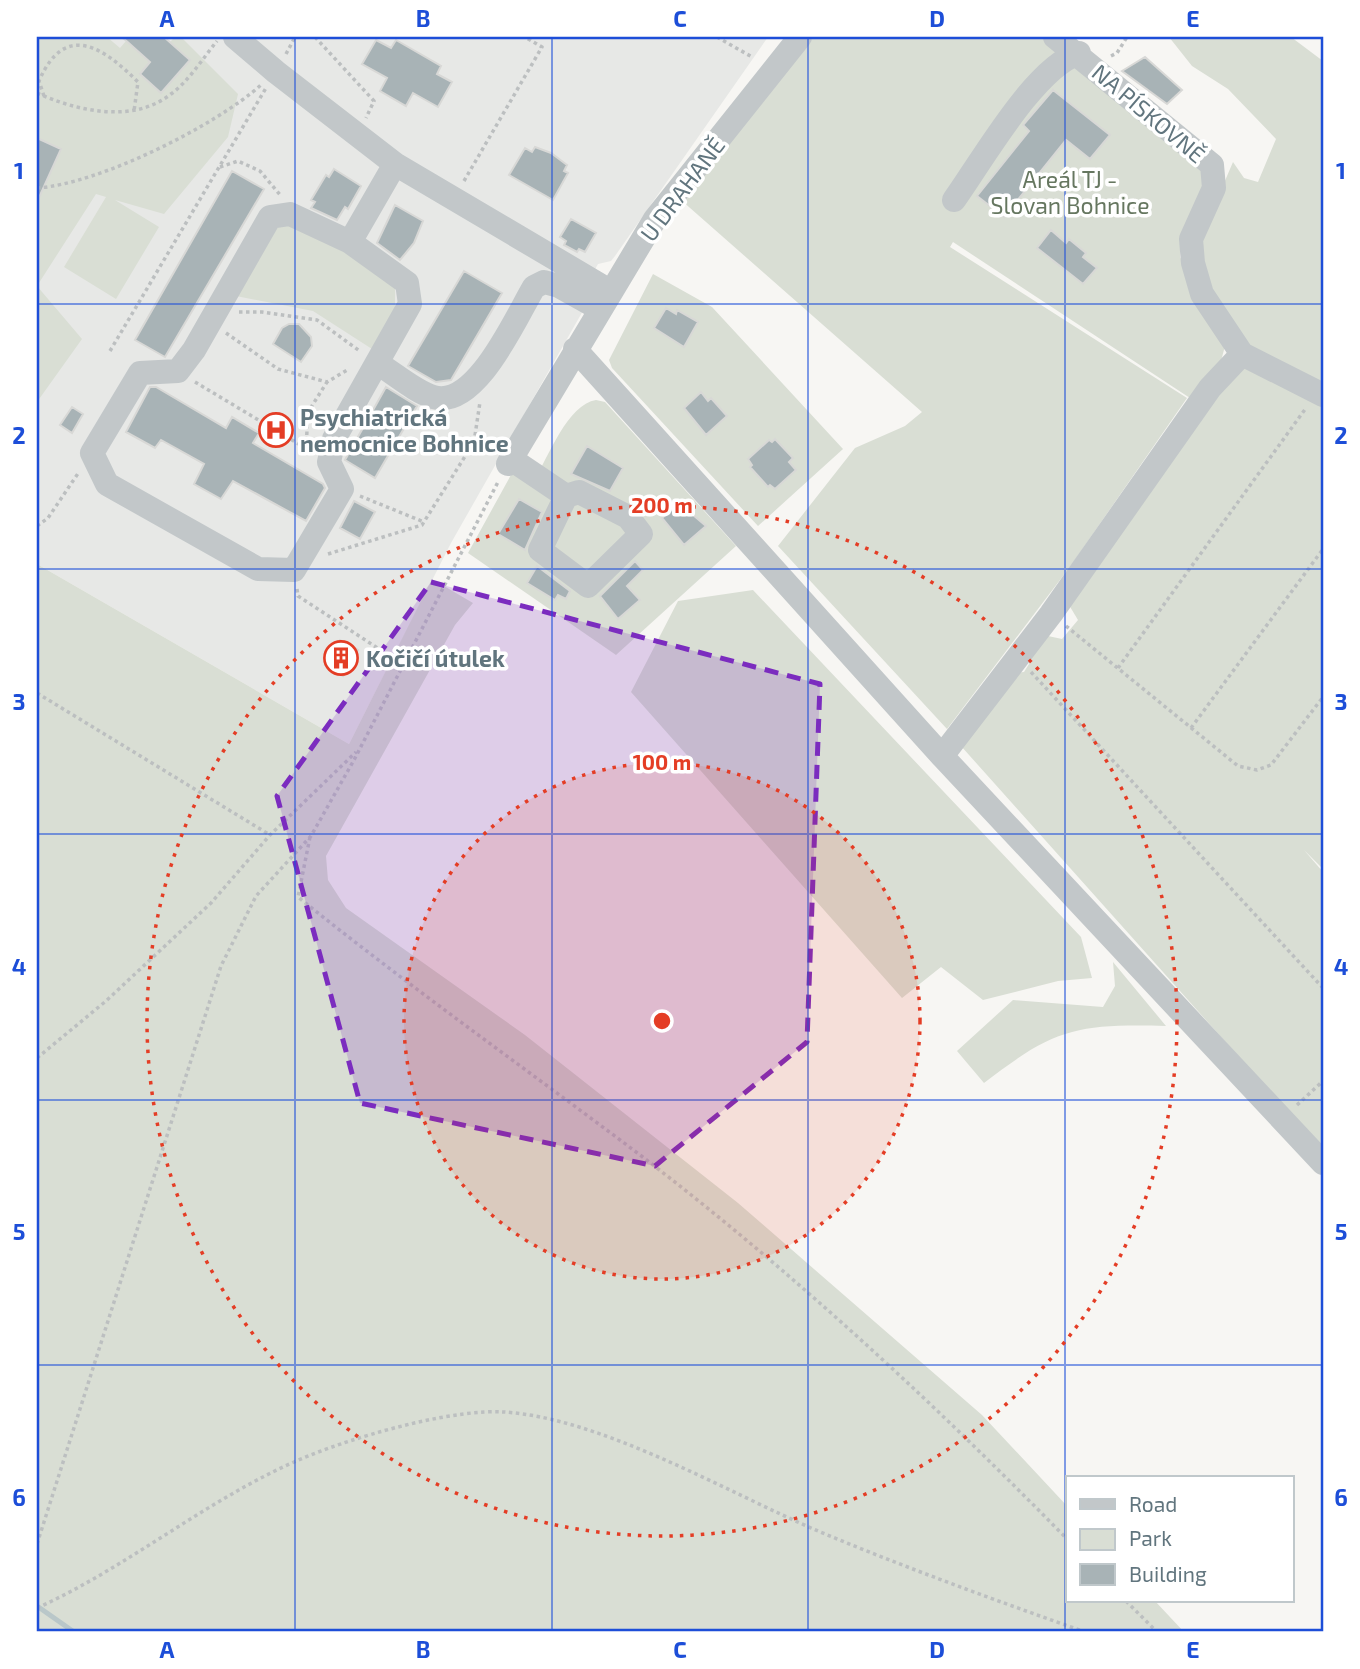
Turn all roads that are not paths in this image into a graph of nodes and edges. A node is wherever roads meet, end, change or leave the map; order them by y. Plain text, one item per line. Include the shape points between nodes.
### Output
1 (235, 37) edge
2 (800, 37) edge
3 (1055, 37) edge
4 (1079, 53) junction
5 (395, 164) junction
6 (954, 200) dead end
7 (350, 242) junction
8 (605, 300) junction
9 (575, 349) junction
10 (1242, 354) junction
11 (374, 361) junction
12 (1320, 393) edge
13 (566, 496) dead end
14 (942, 756) junction
15 (1323, 1163) edge

1 - 5 street
2 - 8 street, U DRAHANĚ via 654,219
3 - 4 street, NA PÍSKOVNĚ
4 - 6 street via 1036,83
4 - 10 street, NA PÍSKOVNĚ via 1212,165 1214,188 1191,239 1193,263 1202,294
5 - 7 street
5 - 8 street via 454,198
7 - 11 street via 407,283 411,304
7 - 11 street via 290,214 270,217 178,371 141,373 92,453 107,484 258,569 296,566 342,489 329,462 334,439
8 - 9 street, U DRAHANĚ
8 - 11 street via 544,282 534,288 476,382 448,397 433,397
9 - 13 street, U DRAHANĚ via 509,462
9 - 14 street
10 - 12 street
10 - 14 street via 1210,388 1051,614
14 - 15 street

